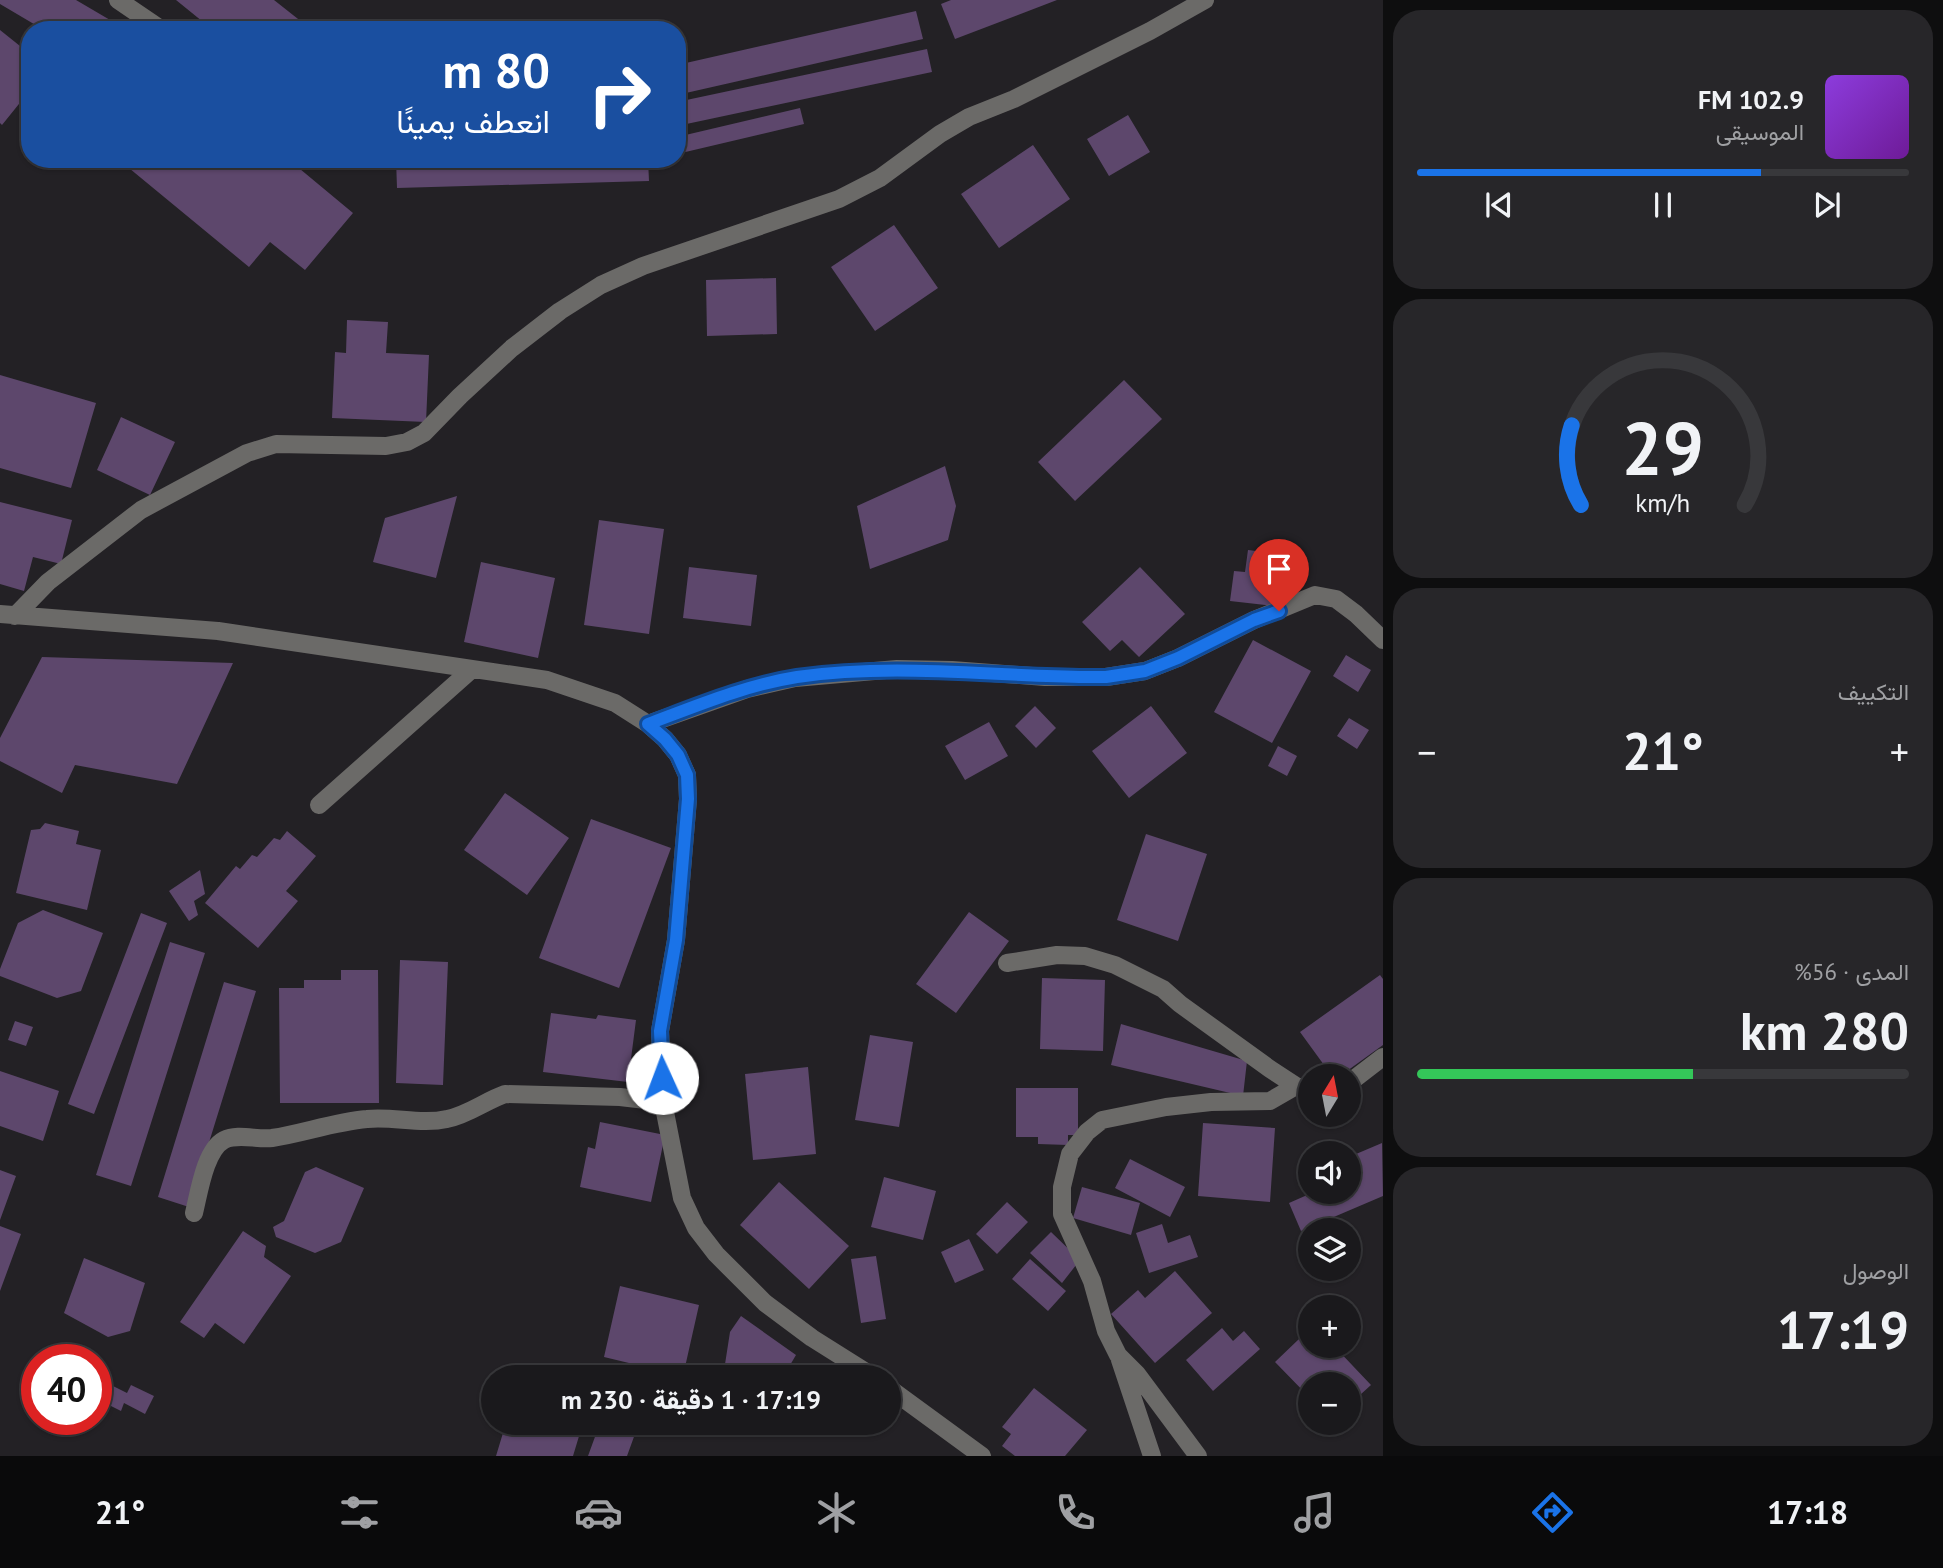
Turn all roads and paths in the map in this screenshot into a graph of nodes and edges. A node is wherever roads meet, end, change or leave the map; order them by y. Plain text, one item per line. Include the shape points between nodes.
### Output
1 (118, 0) edge
2 (1205, 0) edge
3 (149, 21) edge
4 (7, 615) edge
5 (1383, 640) edge
6 (471, 670) junction
7 (648, 724) junction
8 (319, 805) dead end
9 (1007, 963) dead end
10 (1383, 1057) edge
11 (1362, 1073) edge
12 (1298, 1085) edge
13 (1298, 1090) edge
14 (663, 1102) junction
15 (194, 1213) dead end
16 (1118, 1355) junction
17 (855, 1365) edge
18 (901, 1397) edge
19 (982, 1456) edge
20 (1152, 1456) edge
21 (1198, 1456) edge

1 - 3 street
2 - 4 street via 970,117 880,178 839,199 643,266 601,285 512,348 424,433 407,442 386,446 276,444 247,453 141,510
4 - 6 street via 218,631
5 - 7 street via 1336,599 1315,596 1145,671 1082,677 897,669 807,676 747,689
6 - 7 street via 547,680 615,703
6 - 8 street
7 - 14 street via 678,755 687,775 688,799 676,940 660,1031
9 - 12 street via 1057,955 1085,956 1115,965 1163,989
10 - 11 street
13 - 16 street via 1270,1101 1166,1107 1102,1120 1070,1154 1062,1187 1062,1214
14 - 15 street via 505,1094 445,1120 370,1118 270,1138 225,1140 207,1165
14 - 17 street via 682,1198 696,1228 765,1303
16 - 20 street
16 - 21 street
18 - 19 street

